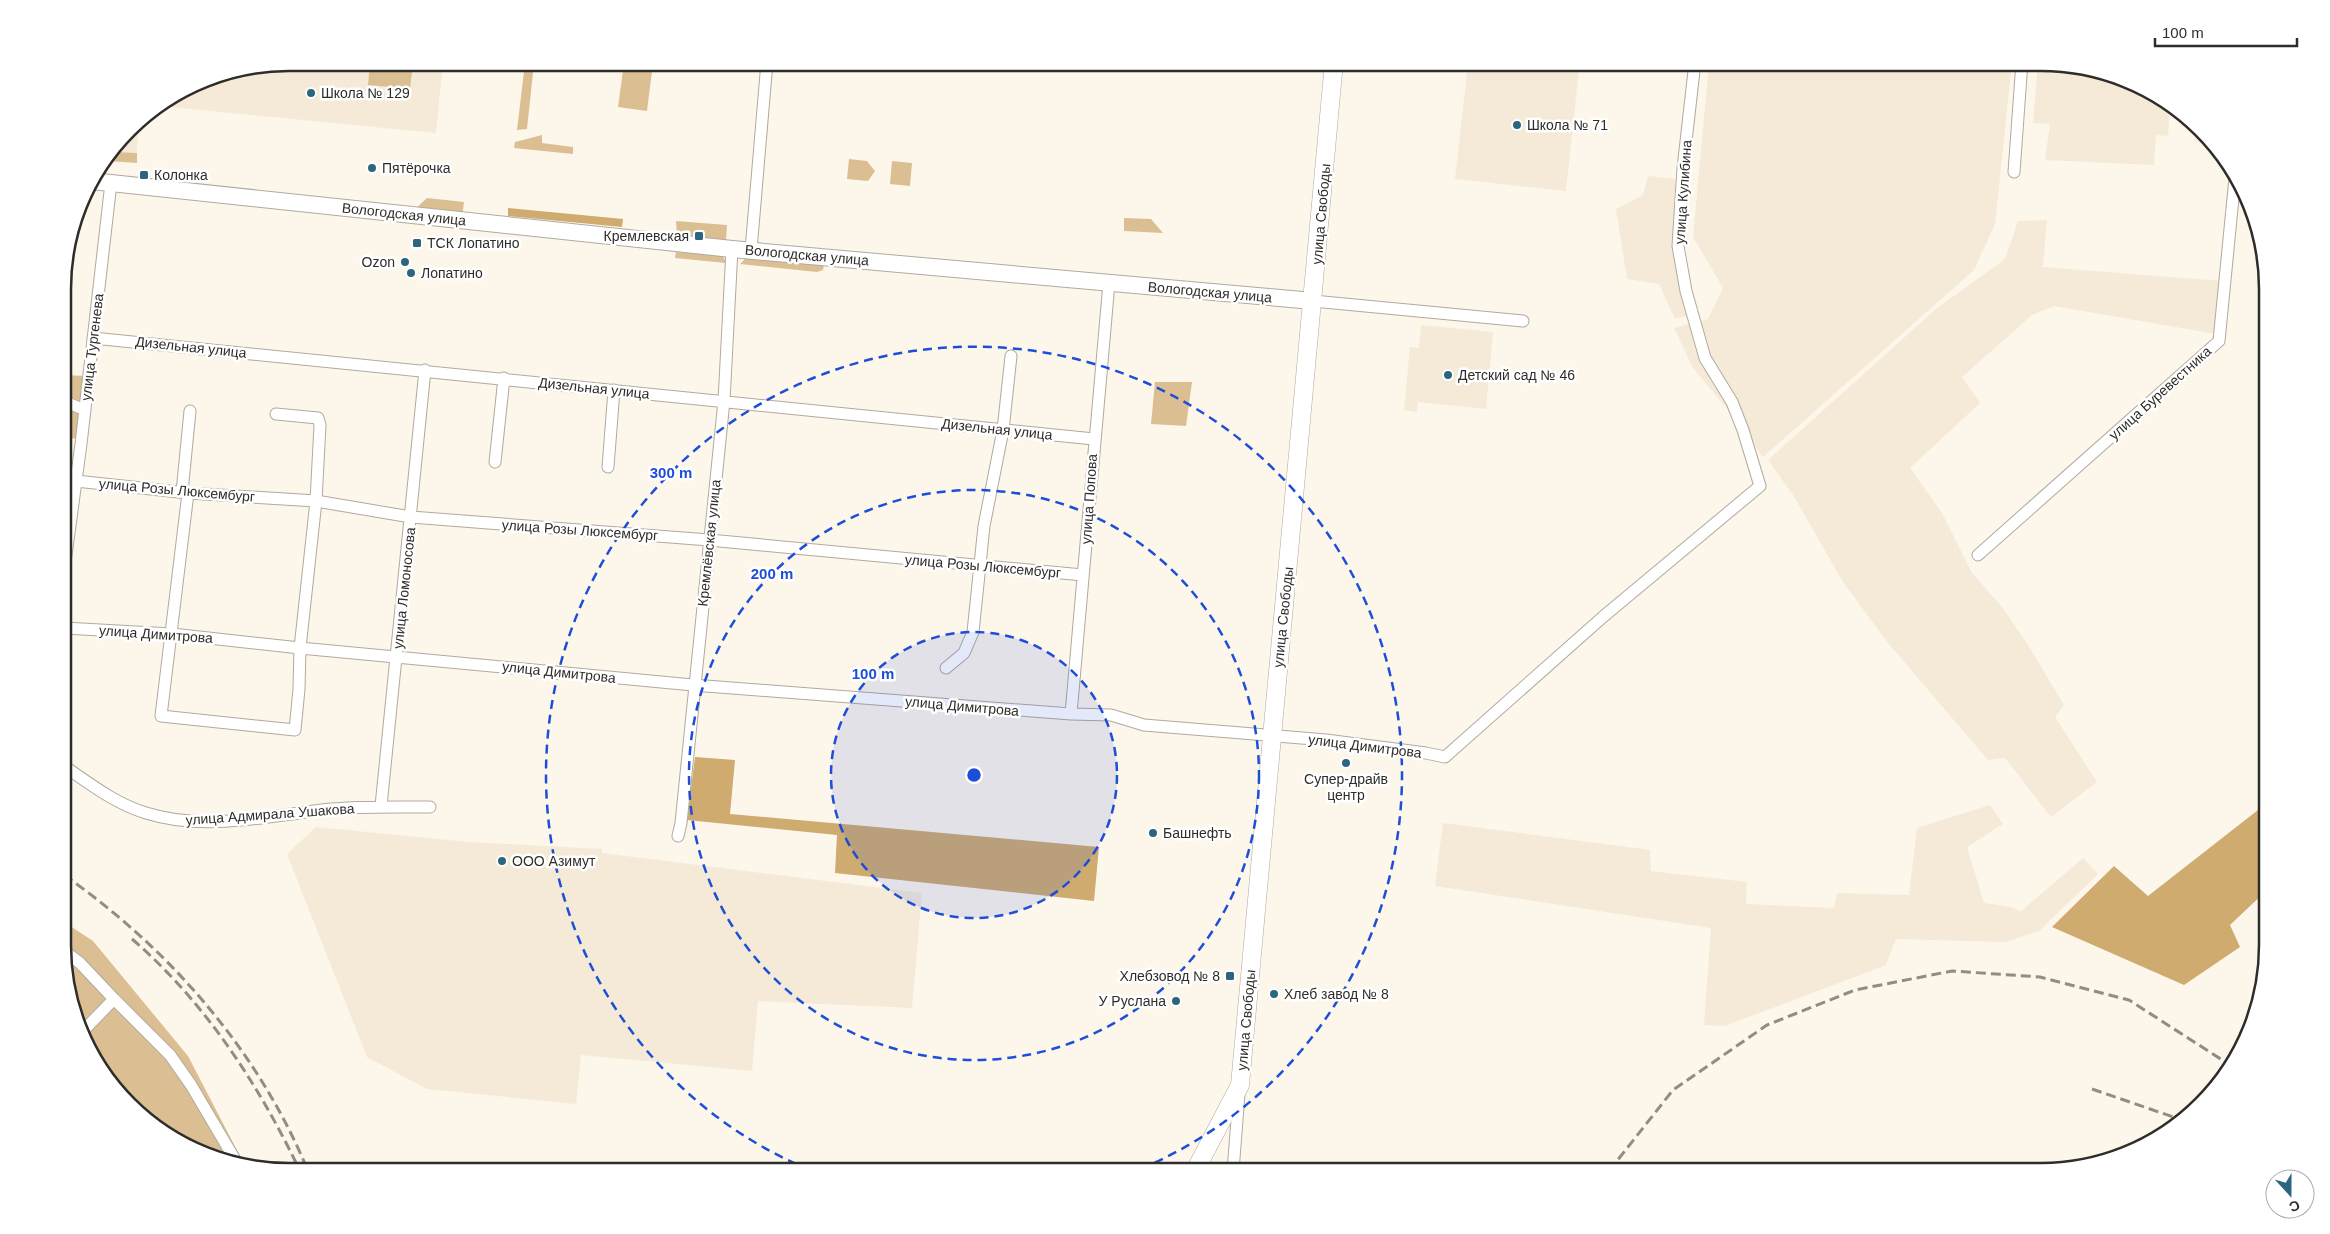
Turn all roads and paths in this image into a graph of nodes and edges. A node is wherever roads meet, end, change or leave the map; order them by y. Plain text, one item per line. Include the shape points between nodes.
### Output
1 (766, 71) edge
2 (1333, 71) edge
3 (1694, 71) edge
4 (2021, 71) edge
5 (2014, 172) dead end
6 (99, 182) edge
7 (111, 183) junction
8 (2234, 189) edge
9 (732, 249) junction
10 (751, 250) junction
11 (1109, 283) junction
12 (1313, 302) junction
13 (1523, 321) dead end
14 (93, 338) junction
15 (1011, 356) dead end
16 (425, 370) junction
17 (504, 378) junction
18 (614, 390) junction
19 (724, 401) junction
20 (71, 404) edge
21 (85, 410) junction
22 (190, 411) dead end
23 (276, 414) dead end
24 (1003, 430) junction
25 (1094, 439) junction
26 (495, 462) dead end
27 (608, 467) dead end
28 (76, 481) junction
29 (1760, 486) joint
30 (185, 492) junction
31 (316, 501) junction
32 (411, 517) junction
33 (71, 518) edge
34 (709, 540) junction
35 (1978, 555) dead end
36 (981, 566) junction
37 (1084, 575) junction
38 (71, 628) edge
39 (172, 634) junction
40 (300, 648) junction
41 (397, 656) junction
42 (946, 668) dead end
43 (694, 685) junction
44 (1071, 714) junction
45 (1271, 735) junction
46 (71, 771) edge
47 (380, 806) junction
48 (430, 807) dead end
49 (678, 836) dead end
50 (72, 957) edge
51 (114, 999) junction
52 (87, 1026) edge
53 (1240, 1084) junction
54 (232, 1155) edge
55 (1199, 1163) edge
56 (1234, 1163) edge

1 - 10 street
2 - 12 main road, улица Свободы
3 - 29 street, улица Кулибина via 1678,246 1686,291 1705,358 1732,402
4 - 5 street
6 - 7 main road, Вологодская улица
7 - 9 main road, Вологодская улица
7 - 14 street, улица Тургенева
8 - 35 street, улица Буревестника via 2219,340
9 - 10 main road, Вологодская улица
9 - 19 street, Кремлёвская улица
10 - 11 main road, Вологодская улица
11 - 12 main road, Вологодская улица
11 - 25 street, улица Попова
12 - 13 street, Вологодская улица
12 - 45 main road, улица Свободы
14 - 16 street, Дизельная улица
14 - 21 street, улица Тургенева
15 - 24 street
16 - 17 street, Дизельная улица
16 - 32 street, улица Ломоносова
17 - 18 street, Дизельная улица
17 - 26 street
18 - 19 street, Дизельная улица
18 - 27 street
19 - 24 street, Дизельная улица
19 - 34 street, Кремлёвская улица
20 - 21 street
21 - 28 street, улица Тургенева
22 - 30 street
23 - 31 street via 318,418
24 - 25 street, Дизельная улица
24 - 36 street via 984,526
25 - 37 street, улица Попова
28 - 30 street, улица Розы Люксембург
28 - 33 street, улица Тургенева
29 - 45 street, улица Димитрова via 1604,616 1445,758 1426,752
30 - 31 street, улица Розы Люксембург
30 - 39 street
31 - 32 street, улица Розы Люксембург
31 - 40 street
32 - 34 street, улица Розы Люксембург
32 - 41 street, улица Ломоносова
34 - 36 street, улица Розы Люксембург
34 - 43 street, Кремлёвская улица
36 - 37 street, улица Розы Люксембург
36 - 42 street via 973,632 964,653
37 - 44 street, улица Попова
38 - 39 street, улица Димитрова
39 - 40 street, улица Димитрова
39 - 40 street via 161,716 295,730
40 - 41 street, улица Димитрова
41 - 43 street, улица Димитрова
41 - 47 street, улица Ломоносова
43 - 44 street, улица Димитрова
43 - 49 street, Кремлёвская улица
44 - 45 street, улица Димитрова via 1111,715 1144,725
45 - 53 main road, улица Свободы
46 - 47 street, улица Адмирала Ушакова via 116,801 145,813 178,821 212,822
47 - 48 street, улица Адмирала Ушакова
50 - 51 street
51 - 52 street
51 - 54 street via 170,1055
53 - 55 main road
53 - 56 street, улица Свободы

